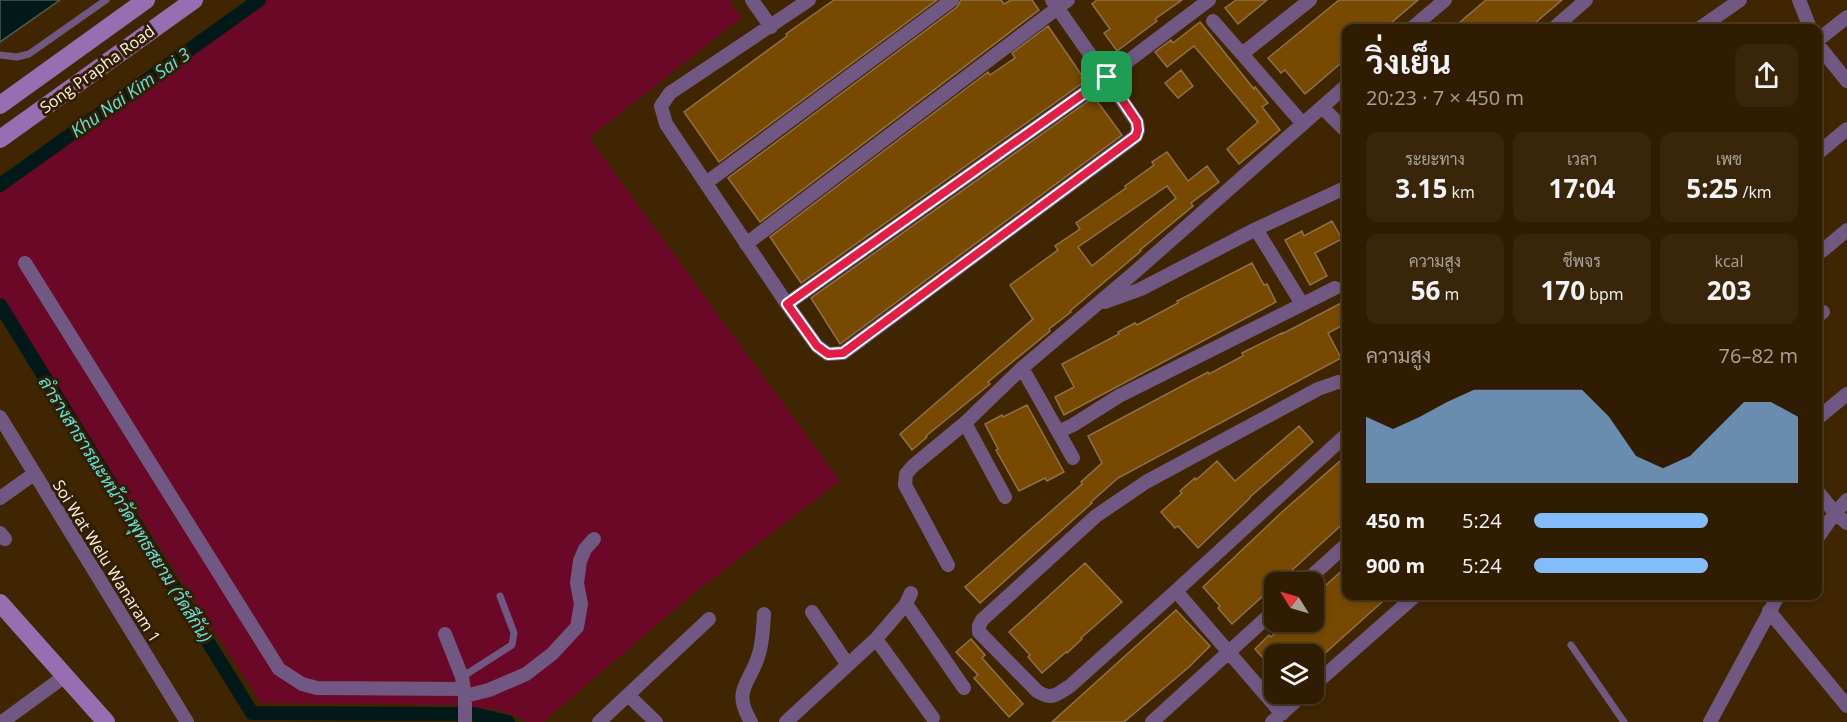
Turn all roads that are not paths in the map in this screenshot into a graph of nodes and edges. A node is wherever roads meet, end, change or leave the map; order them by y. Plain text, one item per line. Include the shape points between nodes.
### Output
1 (106, 0) edge
2 (146, 0) edge
3 (194, 0) edge
4 (752, 0) edge
5 (808, 0) edge
6 (952, 0) edge
7 (1209, 0) edge
8 (1310, 0) edge
9 (1445, 0) edge
10 (1586, 0) edge
11 (1740, 0) edge
12 (1799, 0) edge
13 (1059, 3) edge
14 (1847, 17) edge
15 (1213, 21) dead end
16 (1417, 24) edge
17 (1559, 24) edge
18 (1706, 24) edge
19 (1808, 24) edge
20 (771, 27) junction
21 (1822, 37) edge
22 (1822, 50) edge
23 (1242, 54) junction
24 (0, 55) edge
25 (1107, 77) junction
26 (1847, 81) edge
27 (1342, 90) edge
28 (0, 105) edge
29 (1322, 107) junction
30 (1303, 124) junction
31 (1342, 127) edge
32 (1847, 129) edge
33 (0, 139) edge
34 (1822, 150) edge
35 (706, 183) junction
36 (1342, 189) edge
37 (1256, 229) junction
38 (1847, 230) edge
39 (746, 244) junction
40 (1822, 251) dead end
41 (25, 262) dead end
42 (1335, 288) dead end
43 (787, 304) junction
44 (1302, 304) junction
45 (1095, 306) junction
46 (1022, 368) junction
47 (1342, 382) edge
48 (1847, 394) edge
49 (1822, 415) edge
50 (0, 417) edge
51 (965, 423) junction
52 (1058, 432) junction
53 (1342, 439) edge
54 (1073, 458) dead end
55 (34, 474) junction
56 (1005, 496) dead end
57 (1822, 497) edge
58 (0, 498) edge
59 (1847, 500) edge
60 (1835, 513) junction
61 (1847, 523) edge
62 (1822, 531) edge
63 (594, 539) dead end
64 (1342, 549) edge
65 (948, 564) dead end
66 (1316, 572) edge
67 (1176, 591) junction
68 (500, 596) dead end
69 (1411, 600) edge
70 (1776, 600) edge
71 (1, 606) edge
72 (1769, 611) junction
73 (812, 612) dead end
74 (764, 614) dead end
75 (710, 619) dead end
76 (1264, 620) edge
77 (445, 634) dead end
78 (876, 639) junction
79 (1571, 645) dead end
80 (1229, 652) junction
81 (848, 665) junction
82 (65, 676) junction
83 (1324, 676) edge
84 (964, 688) dead end
85 (464, 691) junction
86 (628, 694) junction
87 (1293, 704) edge
88 (1847, 706) edge
89 (933, 718) dead end
90 (1277, 718) edge
91 (2, 722) edge
92 (106, 722) edge
93 (187, 722) edge
94 (465, 722) edge
95 (599, 722) edge
96 (656, 722) edge
97 (751, 722) edge
98 (786, 722) edge
99 (1152, 722) edge
100 (1624, 722) edge
101 (1710, 722) edge

1 - 24 lane via 29,54
2 - 28 main road, Song Prapha Road
3 - 33 main road, Song Prapha Road
4 - 20 street
5 - 20 street
6 - 35 street
7 - 25 street
8 - 23 street
9 - 16 street
10 - 17 street
11 - 18 street
12 - 19 street
13 - 25 street
13 - 39 street
14 - 21 street
15 - 23 street
20 - 35 street via 670,93 661,106 666,123
22 - 26 street
23 - 30 street
25 - 43 street
25 - 43 street via 1137,122 1136,136 843,353 828,354 817,346
27 - 29 street
29 - 30 street
29 - 31 street
30 - 45 street
32 - 34 street
35 - 39 street
36 - 37 street
37 - 44 street
37 - 45 street via 1141,289
38 - 40 street
39 - 43 street
41 - 85 street via 279,669 302,684 317,687
42 - 44 street
44 - 52 street via 1119,396
45 - 46 street
46 - 51 street
46 - 52 street
47 - 67 street via 1318,388 1146,482 1096,516 982,620 979,632 1037,692 1045,697 1054,696
48 - 49 street
50 - 55 street, Soi Wat Welu Wanaram 1
51 - 56 street
51 - 65 street via 906,474 905,485
52 - 54 street
53 - 67 street
55 - 58 street
55 - 93 street, Soi Wat Welu Wanaram 1
57 - 60 street
59 - 60 street
60 - 61 street
60 - 62 street
63 - 85 street via 580,561 577,627 526,674 489,690
64 - 66 street
67 - 80 street
68 - 85 lane via 514,633 512,645
69 - 83 street
70 - 72 street
71 - 82 main road
72 - 88 street
72 - 101 street
73 - 81 street
74 - 97 street via 758,659 741,693
75 - 86 street
76 - 80 street
77 - 85 street
78 - 81 street
78 - 84 street via 908,599
78 - 89 street
79 - 100 lane
80 - 90 street
80 - 99 street
81 - 98 street
82 - 91 street
82 - 92 main road
85 - 94 street
86 - 95 street
86 - 96 street
87 - 90 street

